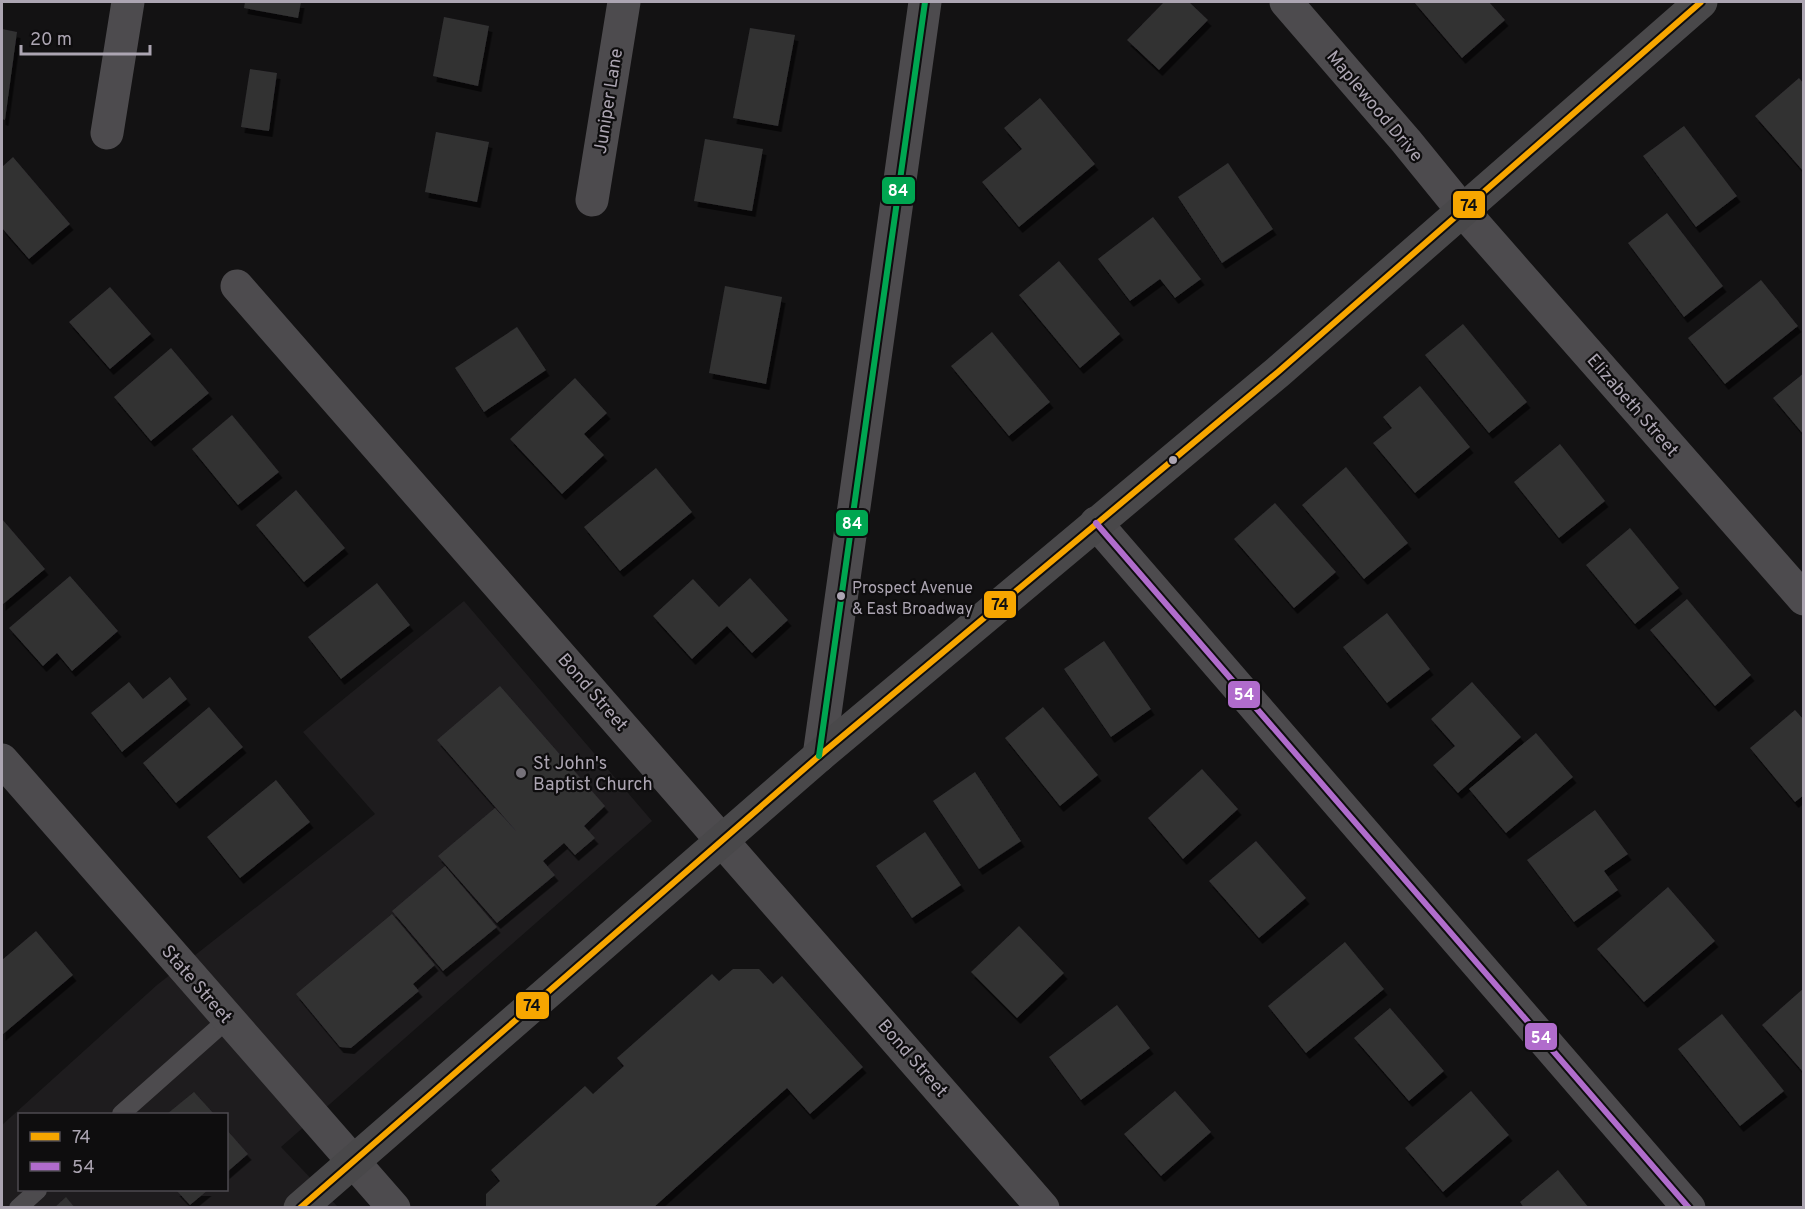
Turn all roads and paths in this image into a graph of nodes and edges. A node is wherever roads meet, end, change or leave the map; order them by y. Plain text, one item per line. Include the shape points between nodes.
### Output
1 (128, 2) edge
2 (624, 2) edge
3 (925, 2) edge
4 (1286, 2) edge
5 (1701, 2) edge
6 (107, 133) dead end
7 (592, 200) dead end
8 (1463, 211) junction
9 (237, 286) dead end
10 (1096, 523) junction
11 (1803, 599) edge
12 (819, 756) junction
13 (2, 760) edge
14 (723, 841) junction
15 (228, 1019) junction
16 (123, 1113) edge
17 (353, 1161) junction
18 (37, 1191) edge
19 (18, 1208) edge
20 (300, 1208) edge
21 (394, 1208) edge
22 (1043, 1208) edge
23 (1689, 1208) edge

1 - 6 street
2 - 7 street, Juniper Lane
3 - 12 street
4 - 8 street, Maplewood Drive
5 - 8 main road
8 - 10 main road
8 - 11 street, Elizabeth Street
9 - 14 street, Bond Street
10 - 12 main road
10 - 23 street
12 - 14 main road
13 - 15 street, State Street
14 - 17 main road
14 - 22 street, Bond Street
15 - 16 lane
15 - 17 street, State Street
17 - 20 main road
17 - 21 street, State Street
18 - 19 lane

